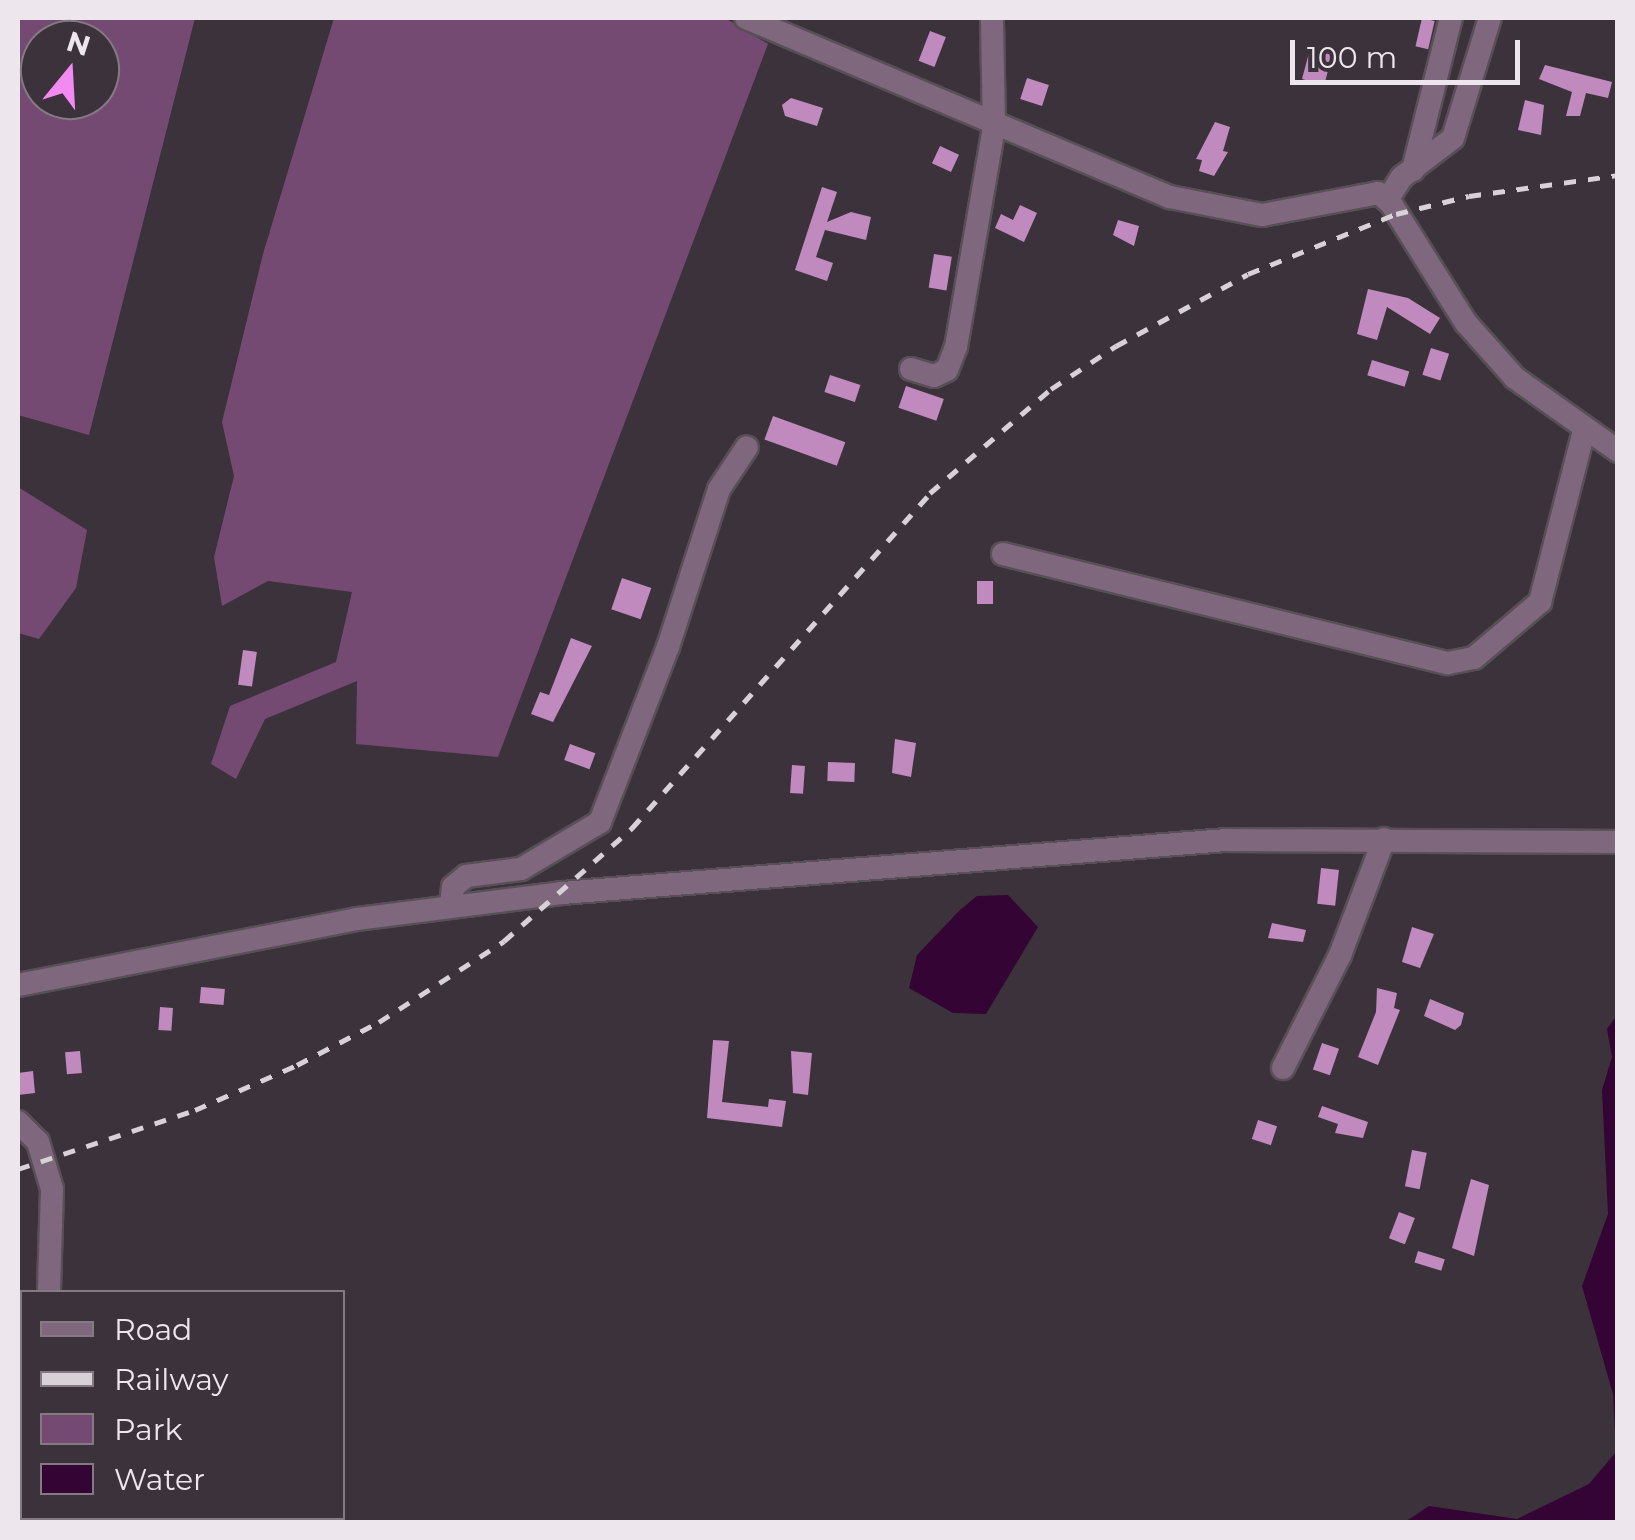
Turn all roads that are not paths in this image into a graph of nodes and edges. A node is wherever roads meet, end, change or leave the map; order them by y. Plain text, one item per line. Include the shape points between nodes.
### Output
1 (746, 18) edge
2 (992, 18) edge
3 (1451, 18) edge
4 (1490, 18) edge
5 (994, 126) junction
6 (1412, 170) junction
7 (1387, 200) junction
8 (911, 368) dead end
9 (1584, 432) junction
10 (747, 446) dead end
11 (1618, 451) edge
12 (1003, 554) dead end
13 (1384, 839) junction
14 (1618, 842) edge
15 (451, 904) junction
16 (18, 985) edge
17 (1284, 1068) dead end
18 (18, 1122) edge
19 (48, 1290) edge

1 - 5 street
2 - 5 street
3 - 6 street
4 - 6 street via 1453,138
5 - 7 street via 1097,172 1213,208 1262,215 1364,191
5 - 8 street via 956,347 947,370 934,376
6 - 7 street
7 - 9 street via 1466,323 1515,378
9 - 11 street
9 - 12 street via 1540,602 1474,658 1448,663
10 - 15 street via 719,489 668,647 600,822 521,870 466,876 453,887
13 - 14 street
13 - 15 street via 1055,850
13 - 17 street via 1340,955
15 - 16 street
18 - 19 street via 38,1142 52,1189

